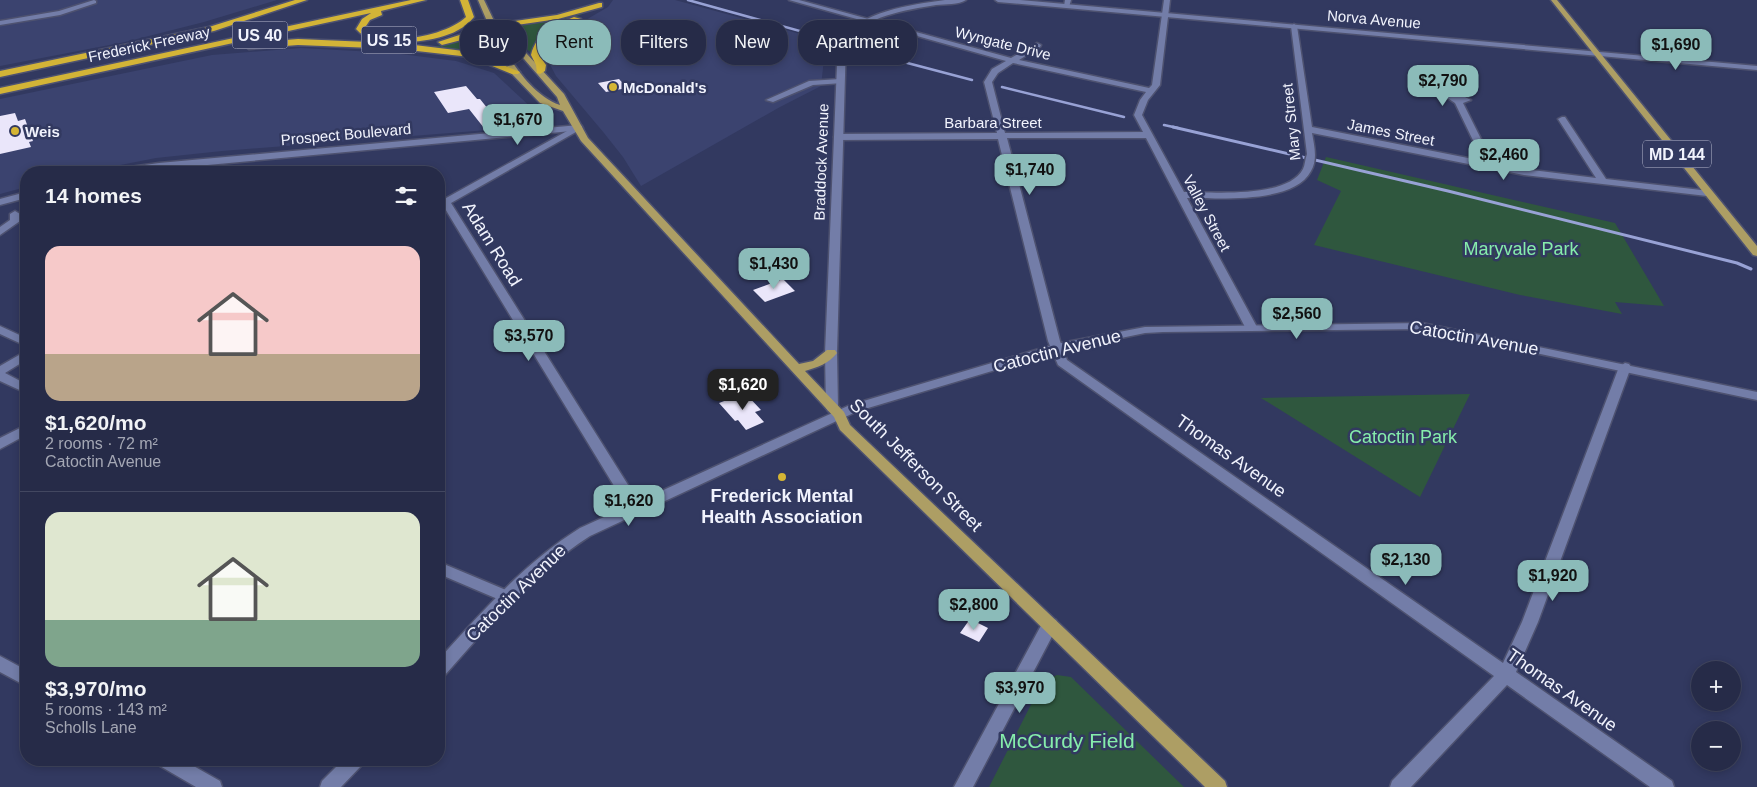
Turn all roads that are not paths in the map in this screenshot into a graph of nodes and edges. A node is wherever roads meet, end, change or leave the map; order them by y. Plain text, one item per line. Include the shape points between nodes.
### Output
1 (303, 0) edge
2 (384, 0) edge
3 (423, 0) edge
4 (464, 0) edge
5 (481, 0) edge
6 (792, 0) edge
7 (963, 0) edge
8 (998, 0) edge
9 (1167, 0) edge
10 (1555, 0) edge
11 (94, 2) dead end
12 (601, 3) edge
13 (1068, 3) edge
14 (1165, 14) junction
15 (490, 20) edge
16 (862, 20) edge
17 (875, 20) edge
18 (527, 21) edge
19 (0, 23) edge
20 (1294, 26) junction
21 (917, 35) edge
22 (460, 37) edge
23 (1037, 44) dead end
24 (399, 46) junction
25 (1597, 53) junction
26 (527, 60) edge
27 (1010, 60) junction
28 (510, 65) edge
29 (841, 65) edge
30 (1757, 68) edge
31 (98, 70) junction
32 (540, 71) junction
33 (515, 72) junction
34 (0, 74) edge
35 (0, 81) edge
36 (840, 81) junction
37 (0, 91) edge
38 (1151, 91) junction
39 (770, 100) dead end
40 (1458, 102) dead end
41 (564, 109) junction
42 (1562, 119) dead end
43 (579, 128) junction
44 (1307, 129) junction
45 (1148, 135) junction
46 (1002, 136) junction
47 (838, 137) junction
48 (159, 166) edge
49 (1490, 166) junction
50 (1604, 182) junction
51 (1708, 193) junction
52 (1181, 195) junction
53 (20, 197) edge
54 (0, 202) edge
55 (445, 202) edge
56 (445, 209) edge
57 (15, 214) dead end
58 (0, 232) edge
59 (1757, 254) edge
60 (1251, 327) junction
61 (0, 329) edge
62 (20, 340) edge
63 (1056, 348) junction
64 (831, 353) junction
65 (20, 359) edge
66 (1625, 367) junction
67 (796, 369) junction
68 (0, 371) edge
69 (0, 376) edge
70 (20, 385) edge
71 (1757, 396) edge
72 (836, 412) junction
73 (20, 432) edge
74 (0, 444) edge
75 (635, 508) junction
76 (445, 571) edge
77 (507, 597) junction
78 (1050, 625) junction
79 (0, 664) edge
80 (445, 664) edge
81 (1506, 675) junction
82 (20, 676) edge
83 (176, 766) edge
84 (349, 766) edge
85 (213, 787) edge
86 (329, 787) edge
87 (963, 787) edge
88 (1218, 787) edge
89 (1399, 787) edge
90 (1665, 787) edge

1 - 34 highway via 211,29
2 - 35 highway, Frederick Freeway / US 40
3 - 4 highway, US 15 via 372,16 363,22 361,30 370,37 390,40 447,32 470,18
3 - 31 highway, Frederick Freeway / US 40
5 - 15 main road, South Jefferson Street
6 - 16 street, Wyngate Drive
7 - 17 street via 909,8
8 - 13 street, Norva Avenue
9 - 14 street
10 - 25 main road, MD 144
11 - 19 street via 60,13
12 - 18 highway via 558,17
12 - 32 highway via 542,39 535,55 542,65
13 - 14 street, Norva Avenue
14 - 20 street, Norva Avenue
14 - 38 street via 1156,85
20 - 25 street, Norva Avenue
20 - 44 street, Mary Street
21 - 27 street, Wyngate Drive
22 - 24 highway
23 - 27 street, Thomas Avenue
24 - 31 highway via 276,43
24 - 33 highway via 486,59
25 - 30 street, Norva Avenue
25 - 51 main road, MD 144
26 - 32 main road, South Jefferson Street
27 - 38 street, Wyngate Drive
27 - 46 street, Thomas Avenue via 995,71 988,82
28 - 33 main road, South Jefferson Street
29 - 36 street, Braddock Avenue
31 - 37 highway, Frederick Freeway / US 40
32 - 41 main road, South Jefferson Street via 561,96
33 - 41 main road, South Jefferson Street via 543,101
36 - 39 street via 812,83
36 - 47 street, Braddock Avenue
38 - 45 street, Valley Street via 1138,111
40 - 49 street
41 - 43 main road, South Jefferson Street
42 - 50 street
43 - 48 street, Prospect Boulevard
43 - 55 street
43 - 67 main road, South Jefferson Street via 584,139
44 - 49 street, James Street
44 - 52 street, Mary Street via 1311,163 1305,174 1291,186 1265,193
45 - 46 street, Barbara Street
45 - 52 street, Valley Street
46 - 47 street, Barbara Street
46 - 63 street, Thomas Avenue
47 - 64 street, Braddock Avenue
49 - 50 street, James Street
50 - 51 street, James Street
51 - 59 main road, MD 144
52 - 60 street, Valley Street
53 - 54 street
56 - 75 street, Adam Road
57 - 58 street via 15,221
60 - 63 street, Catoctin Avenue via 1145,330
60 - 66 street, Catoctin Avenue via 1422,326
61 - 62 street
63 - 72 street, Catoctin Avenue
63 - 81 street, Thomas Avenue via 1062,362
64 - 67 main road via 817,364
64 - 72 street, Braddock Avenue
65 - 68 street
66 - 71 street, Catoctin Avenue
66 - 81 street via 1530,622
67 - 72 main road, South Jefferson Street
69 - 70 street
72 - 75 street, Catoctin Avenue
72 - 78 main road, South Jefferson Street via 850,432
73 - 74 street
75 - 77 street, Catoctin Avenue via 561,546
76 - 77 street
77 - 80 street, Catoctin Avenue
78 - 87 street
78 - 88 main road, South Jefferson Street
79 - 82 street
81 - 89 street
81 - 90 street, Thomas Avenue
83 - 85 street
84 - 86 street

